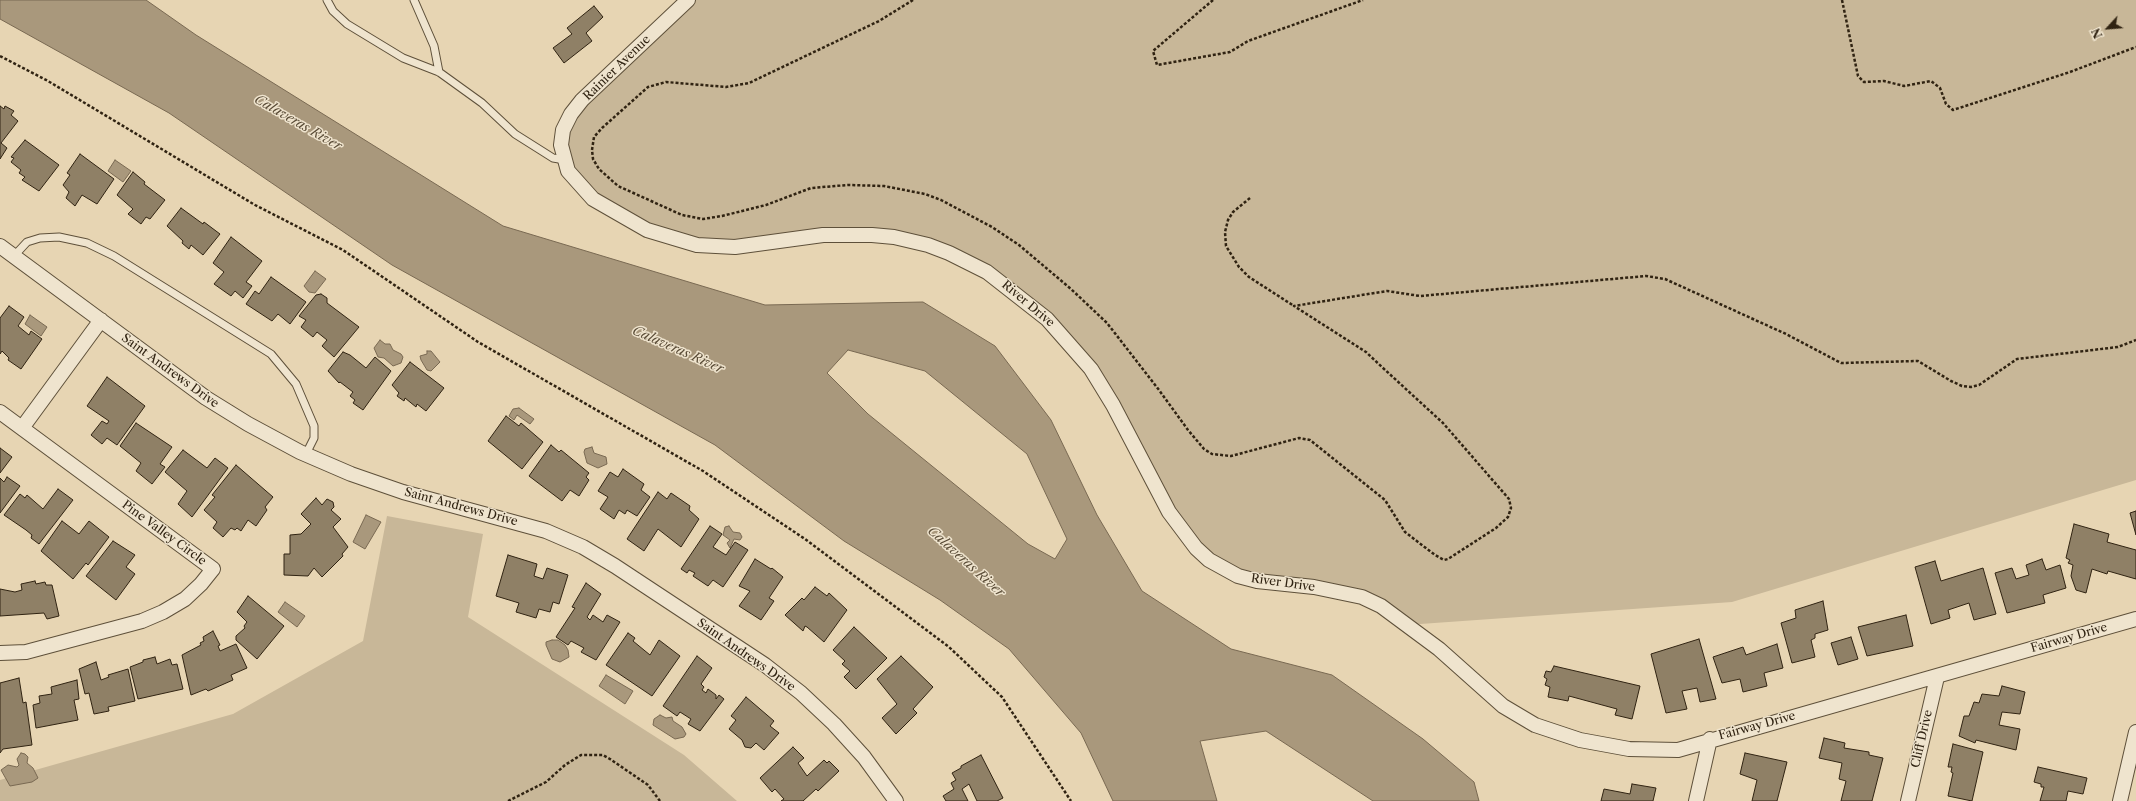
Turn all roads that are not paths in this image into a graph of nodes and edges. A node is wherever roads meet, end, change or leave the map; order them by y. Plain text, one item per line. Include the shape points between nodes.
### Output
1 (327, 0) edge
2 (414, 0) edge
3 (688, 0) edge
4 (439, 72) junction
5 (561, 145) joint
6 (565, 160) junction
7 (0, 246) edge
8 (14, 256) junction
9 (101, 320) junction
10 (0, 412) edge
11 (22, 428) junction
12 (306, 454) junction
13 (2136, 619) edge
14 (1406, 624) joint
15 (0, 653) edge
16 (1937, 677) junction
17 (2136, 732) edge
18 (1710, 739) junction
19 (896, 801) edge
20 (1696, 801) edge
21 (1908, 801) edge
22 (2120, 801) edge

1 - 4 lane via 333,12 379,45 403,58
2 - 4 lane via 434,46
3 - 5 street, Rainier Avenue via 582,100 571,114
4 - 6 lane via 482,103 520,138 553,158
5 - 6 street, River Drive
6 - 14 street, River Drive via 568,171 593,199 631,222 681,241 714,247 735,247 823,235 894,237 950,253 987,272 1047,319 1087,363 1114,405 1169,512 1191,542 1209,560 1238,576 1257,581 1314,587 1362,597 1381,606
7 - 8 street, Saint Andrews Drive
8 - 9 street, Saint Andrews Drive
8 - 12 lane via 27,242 40,238 59,236 87,243 114,256 271,354 296,384 314,426 314,438
9 - 11 street
9 - 12 street, Saint Andrews Drive via 206,398 248,424
10 - 11 street, Pine Valley Circle
11 - 15 street, Pine Valley Circle via 213,569 185,599 142,621 26,652
12 - 19 street, Saint Andrews Drive via 351,474 403,492 546,531 583,547 765,665 801,693 864,757
13 - 16 street, Fairway Drive
14 - 18 street, Fairway Drive via 1439,649 1503,706 1535,724 1580,740 1629,749 1678,750 1696,746
16 - 18 street, Fairway Drive
16 - 21 street, Cliff Drive
17 - 22 street
18 - 20 street

